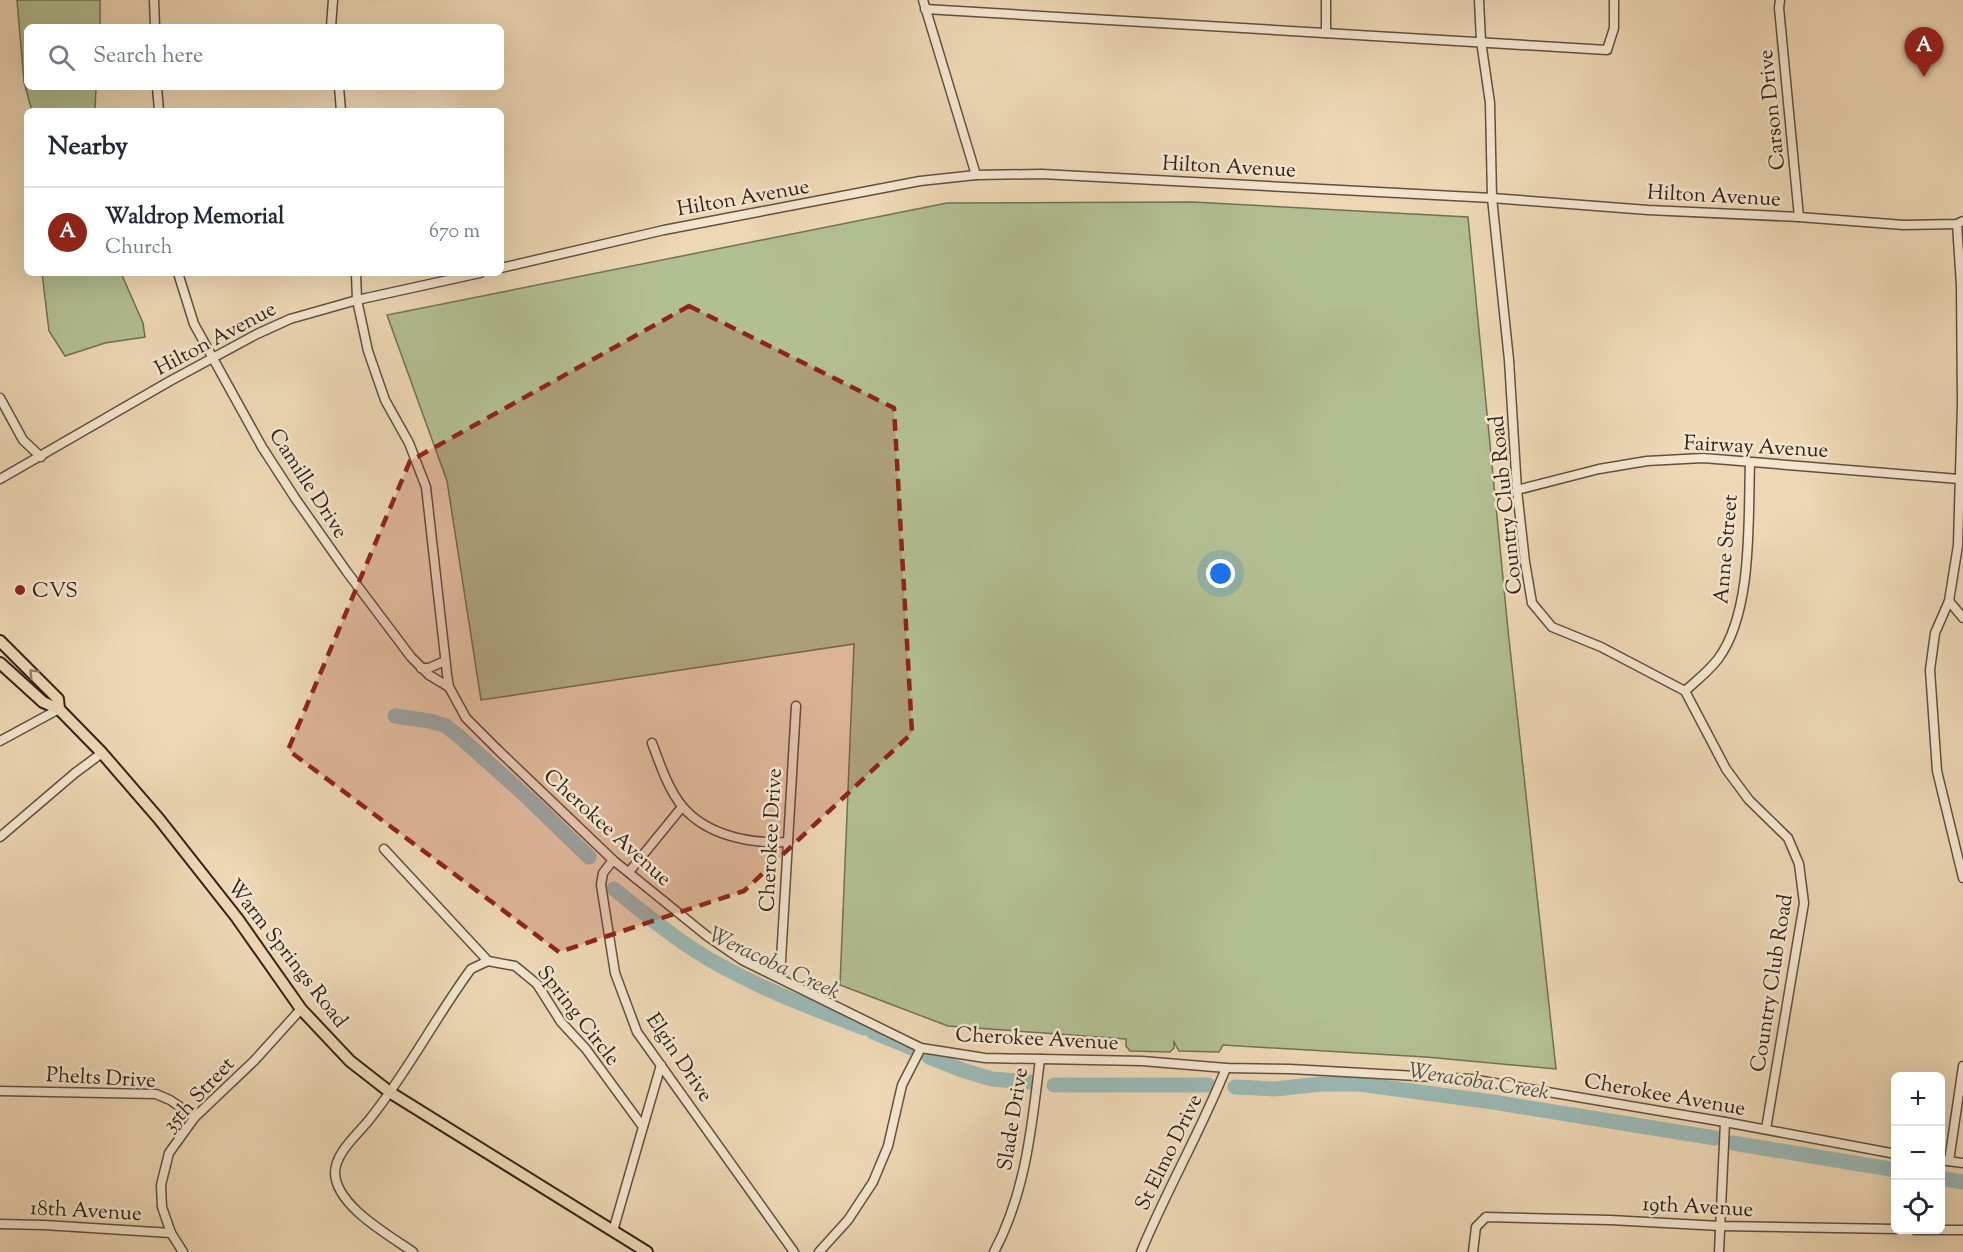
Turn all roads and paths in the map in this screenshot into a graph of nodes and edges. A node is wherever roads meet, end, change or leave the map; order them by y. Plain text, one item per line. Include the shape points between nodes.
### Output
1 (154, 0) edge
2 (333, 0) edge
3 (1326, 0) edge
4 (1479, 0) edge
5 (1614, 0) edge
6 (1780, 0) edge
7 (924, 4) edge
8 (155, 24) edge
9 (331, 24) edge
10 (1326, 33) junction
11 (1480, 41) junction
12 (157, 90) edge
13 (339, 90) edge
14 (159, 108) edge
15 (341, 108) edge
16 (976, 175) junction
17 (1492, 198) junction
18 (1798, 217) junction
19 (1960, 222) edge
20 (504, 267) edge
21 (179, 276) edge
22 (356, 276) edge
23 (466, 276) edge
24 (357, 300) junction
25 (212, 358) junction
26 (0, 398) edge
27 (1963, 404) edge
28 (41, 457) junction
29 (1750, 463) junction
30 (0, 479) edge
31 (1959, 479) junction
32 (1517, 490) junction
33 (1949, 601) junction
34 (1963, 618) edge
35 (0, 641) edge
36 (445, 661) junction
37 (0, 663) edge
38 (421, 668) junction
39 (449, 687) junction
40 (1685, 691) junction
41 (796, 706) dead end
42 (59, 709) junction
43 (0, 741) edge
44 (652, 743) dead end
45 (102, 753) junction
46 (682, 807) junction
47 (0, 837) edge
48 (788, 842) junction
49 (384, 849) dead end
50 (613, 860) junction
51 (629, 872) junction
52 (1963, 878) edge
53 (488, 961) junction
54 (780, 977) junction
55 (301, 1010) junction
56 (921, 1048) junction
57 (1040, 1059) junction
58 (661, 1065) junction
59 (1963, 1066) edge
60 (1226, 1068) junction
61 (0, 1091) edge
62 (391, 1093) junction
63 (195, 1118) junction
64 (1725, 1122) junction
65 (643, 1127) junction
66 (1766, 1130) junction
67 (1891, 1153) edge
68 (1945, 1161) edge
69 (1963, 1163) edge
70 (0, 1224) edge
71 (1720, 1226) junction
72 (1891, 1229) edge
73 (1945, 1230) edge
74 (1963, 1230) edge
75 (613, 1231) junction
76 (171, 1233) junction
77 (999, 1242) junction
78 (183, 1252) edge
79 (413, 1252) edge
80 (647, 1252) edge
81 (794, 1252) edge
82 (819, 1252) edge
83 (994, 1252) edge
84 (1004, 1252) edge
85 (1142, 1252) edge
86 (1473, 1252) edge
87 (1719, 1252) edge

1 - 8 street
2 - 9 street
3 - 10 street
4 - 11 street, Country Club Road
5 - 11 street via 1614,28 1607,50
6 - 18 street, Carson Drive
7 - 10 street
7 - 16 street
10 - 11 street
11 - 17 street, Country Club Road via 1490,103
12 - 14 street
13 - 15 street
16 - 17 street, Hilton Avenue via 1042,174
16 - 20 street, Hilton Avenue via 921,181 664,230
17 - 18 street, Hilton Avenue
17 - 32 street, Country Club Road via 1509,360
18 - 19 street, Hilton Avenue via 1904,225
19 - 27 street
21 - 25 street, Camille Drive via 194,324
22 - 24 street, Cherokee Avenue
23 - 24 street, Hilton Avenue
24 - 25 street, Hilton Avenue via 290,319
24 - 36 street, Cherokee Avenue via 368,351 385,400 409,443 426,487
25 - 28 street, Hilton Avenue
25 - 38 street, Camille Drive via 295,498
26 - 28 street via 23,440
27 - 31 street
28 - 30 street, Hilton Avenue
29 - 31 street, Fairway Avenue
29 - 32 street, Fairway Avenue via 1703,458 1647,461
29 - 40 street, Anne Street via 1746,563 1735,626 1717,660
31 - 33 street via 1958,545
32 - 40 street, Country Club Road via 1532,603 1552,627 1600,646
33 - 34 street
33 - 52 street via 1935,633 1930,670 1937,771
42 -> 35 main road, Warm Springs Road via 58,699
36 - 38 street
36 - 39 street, Cherokee Avenue
37 - 42 main road, Warm Springs Road via 43,702
38 - 39 street, Camille Drive
39 - 50 street, Cherokee Avenue via 466,718
40 - 66 street, Country Club Road via 1726,769 1749,800 1788,838 1803,883 1800,933
41 - 48 street, Cherokee Drive
42 - 43 street
42 - 45 main road, Warm Springs Road
44 - 46 street
45 - 47 street
45 - 55 main road, Warm Springs Road via 237,918
46 - 48 street via 714,831 765,843
46 - 51 street
48 - 54 street, Cherokee Drive
49 - 53 street
50 - 51 street, Cherokee Avenue
50 - 58 street, Elgin Drive via 603,873 601,885 615,973 637,1032
51 - 54 street, Cherokee Avenue via 724,948
53 - 62 street via 471,969
53 - 65 street, Spring Circle via 515,966 537,984 561,1022 586,1049
54 - 56 street, Cherokee Avenue
55 - 62 main road, Warm Springs Road via 350,1060
55 - 63 street, 35th Street
56 - 57 street, Cherokee Avenue via 985,1058
56 - 82 street via 902,1085 888,1146 873,1182 848,1220
57 - 60 street, Cherokee Avenue
57 - 77 street, Slade Drive via 1030,1145 1018,1193
58 - 65 street
58 - 81 street, Elgin Drive
59 - 68 street
60 - 64 street, Cherokee Avenue via 1471,1079
60 - 85 street, St Elmo Drive
61 - 63 street, Phelts Drive via 156,1094
62 - 75 main road, Warm Springs Road
62 - 79 street via 339,1157 335,1173 339,1188 354,1210
63 - 76 street, 35th Street via 169,1153 161,1185 162,1208
64 - 66 street, Cherokee Avenue
64 - 71 street
65 - 75 street
66 - 67 street, Cherokee Avenue
68 - 69 street
70 - 76 street, 18th Avenue
71 - 72 street, 19th Avenue
71 - 86 street, 19th Avenue via 1486,1217 1476,1227
71 - 87 street
73 - 74 street
75 - 80 main road, Warm Springs Road
76 - 78 street, 35th Street
77 - 83 street, Slade Drive
77 - 84 street

